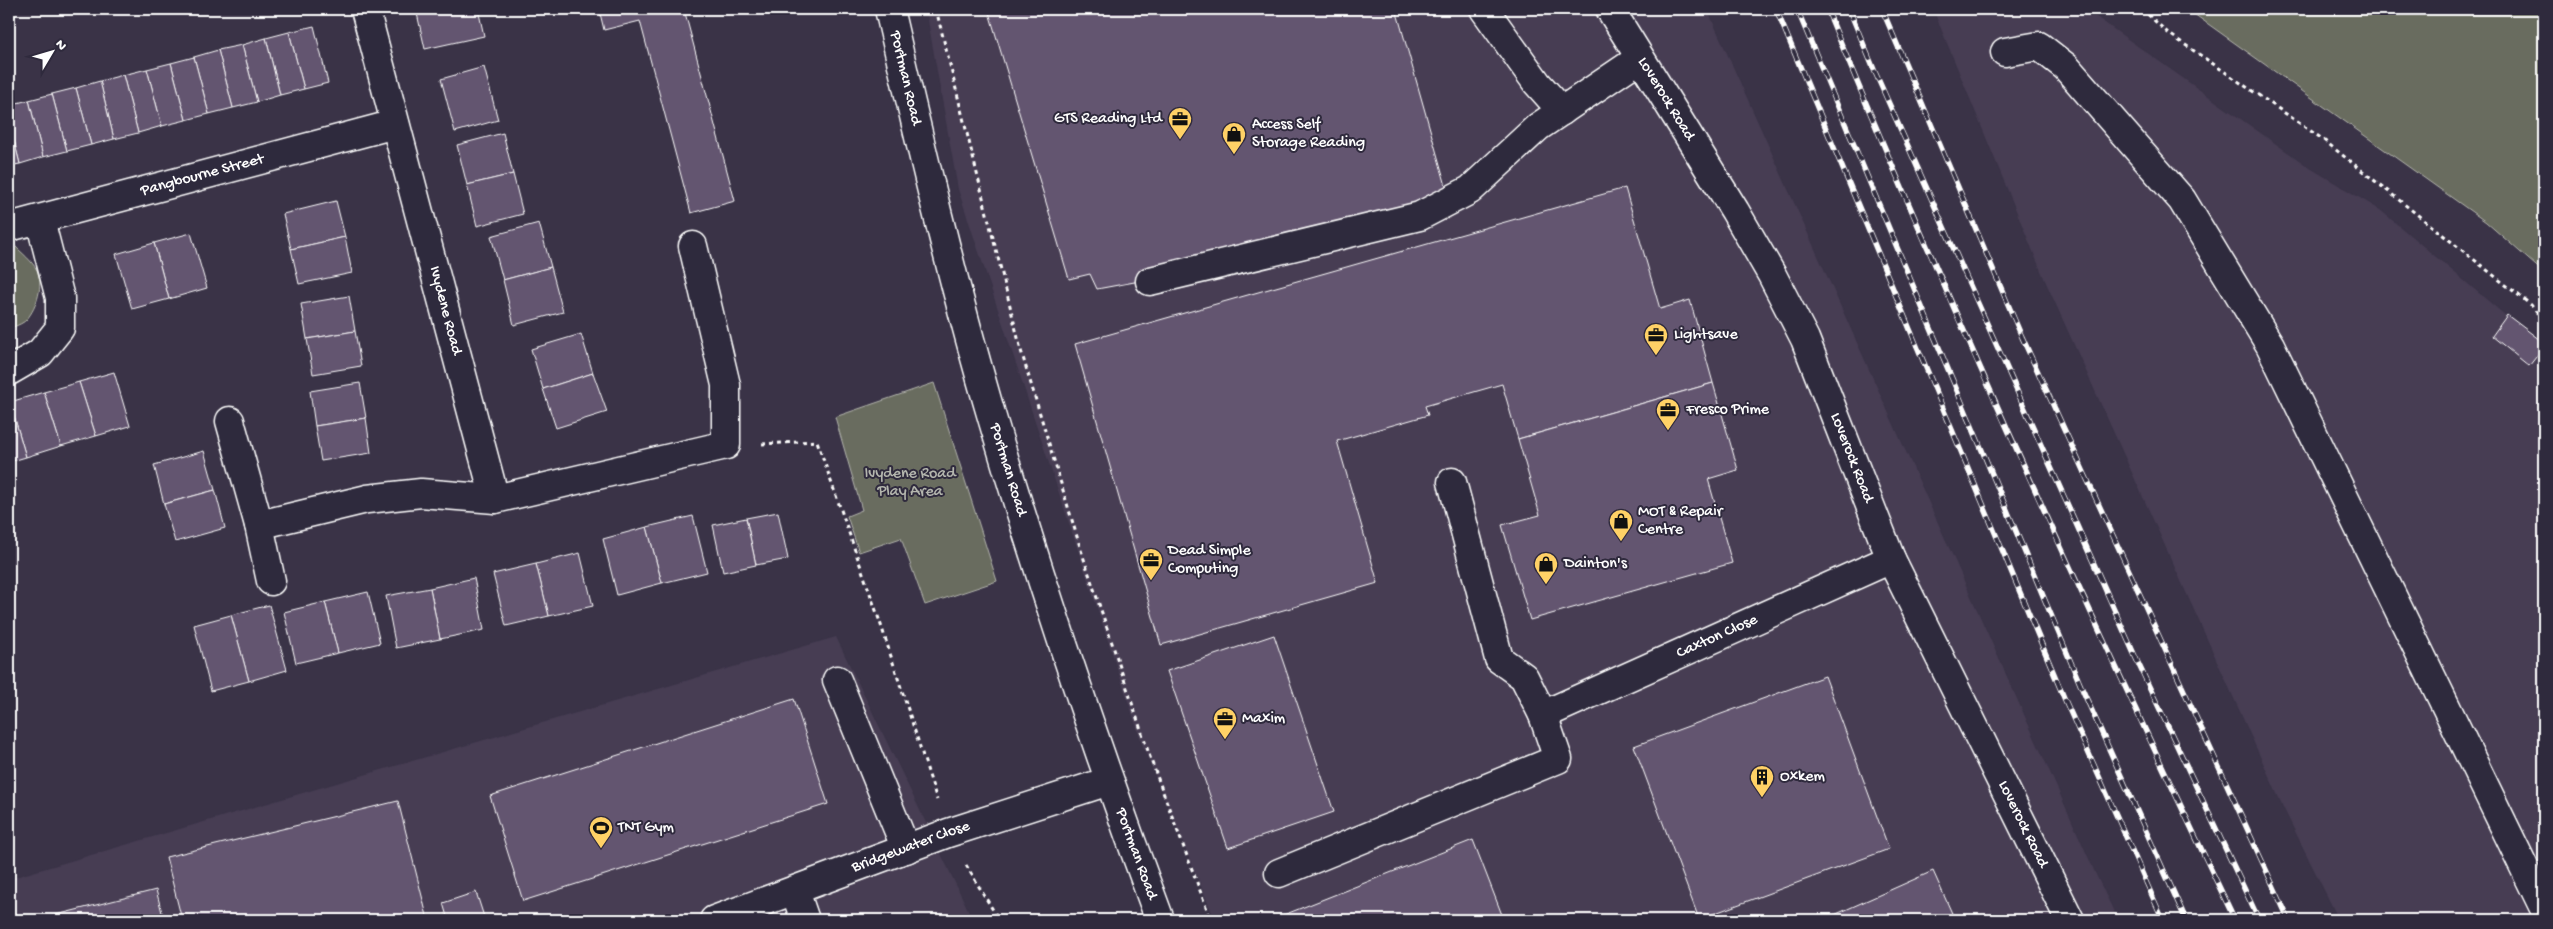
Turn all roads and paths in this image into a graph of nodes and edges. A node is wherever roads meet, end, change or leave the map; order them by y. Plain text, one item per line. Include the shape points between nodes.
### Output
1 (365, 9) edge
2 (889, 9) edge
3 (936, 9) edge
4 (1484, 9) edge
5 (1610, 9) edge
6 (2142, 9) edge
7 (2004, 52) dead end
8 (1640, 58) junction
9 (1562, 111) junction
10 (395, 124) junction
11 (40, 220) junction
12 (9, 227) edge
13 (693, 246) dead end
14 (1150, 281) dead end
15 (2544, 322) edge
16 (9, 371) edge
17 (230, 422) dead end
18 (792, 443) dead end
19 (1452, 482) dead end
20 (495, 499) junction
21 (260, 525) junction
22 (1891, 559) junction
23 (271, 581) dead end
24 (836, 680) dead end
25 (1543, 715) junction
26 (1109, 782) junction
27 (948, 833) junction
28 (906, 848) junction
29 (1279, 872) dead end
30 (795, 892) junction
31 (2544, 908) edge
32 (714, 920) edge
33 (805, 920) edge
34 (999, 920) edge
35 (1160, 920) edge
36 (1211, 920) edge
37 (2070, 920) edge

1 - 10 street, Ivydene Road
2 - 26 street, Portman Road via 923,157 993,420
3 - 36 path via 1022,354 1081,550 1151,760
4 - 9 street via 1537,83
5 - 8 street, Loverock Road
6 - 15 path via 2168,33 2321,138 2531,304
7 - 31 street via 2039,46 2066,67 2182,200 2270,345
8 - 9 street
8 - 22 street, Loverock Road via 1735,211 1801,331
9 - 14 street via 1538,127 1470,190 1420,216
10 - 11 street, Pangbourne Street
10 - 20 street, Ivydene Road
11 - 12 street, Pangbourne Street
11 - 16 street via 60,298 60,328 40,353
13 - 20 street via 726,385 726,445
17 - 21 street
18 - 27 path via 817,441
19 - 25 street via 1500,659 1524,677
20 - 21 street via 421,493 376,498
21 - 23 street
22 - 25 street, Caxton Close
22 - 37 street, Loverock Road
24 - 28 street
25 - 29 street via 1558,759
26 - 27 street, Bridgewater Close
26 - 35 street, Portman Road
27 - 28 street, Bridgewater Close
27 - 34 path
28 - 30 street, Bridgewater Close
30 - 32 street, Bridgewater Close
30 - 33 street

